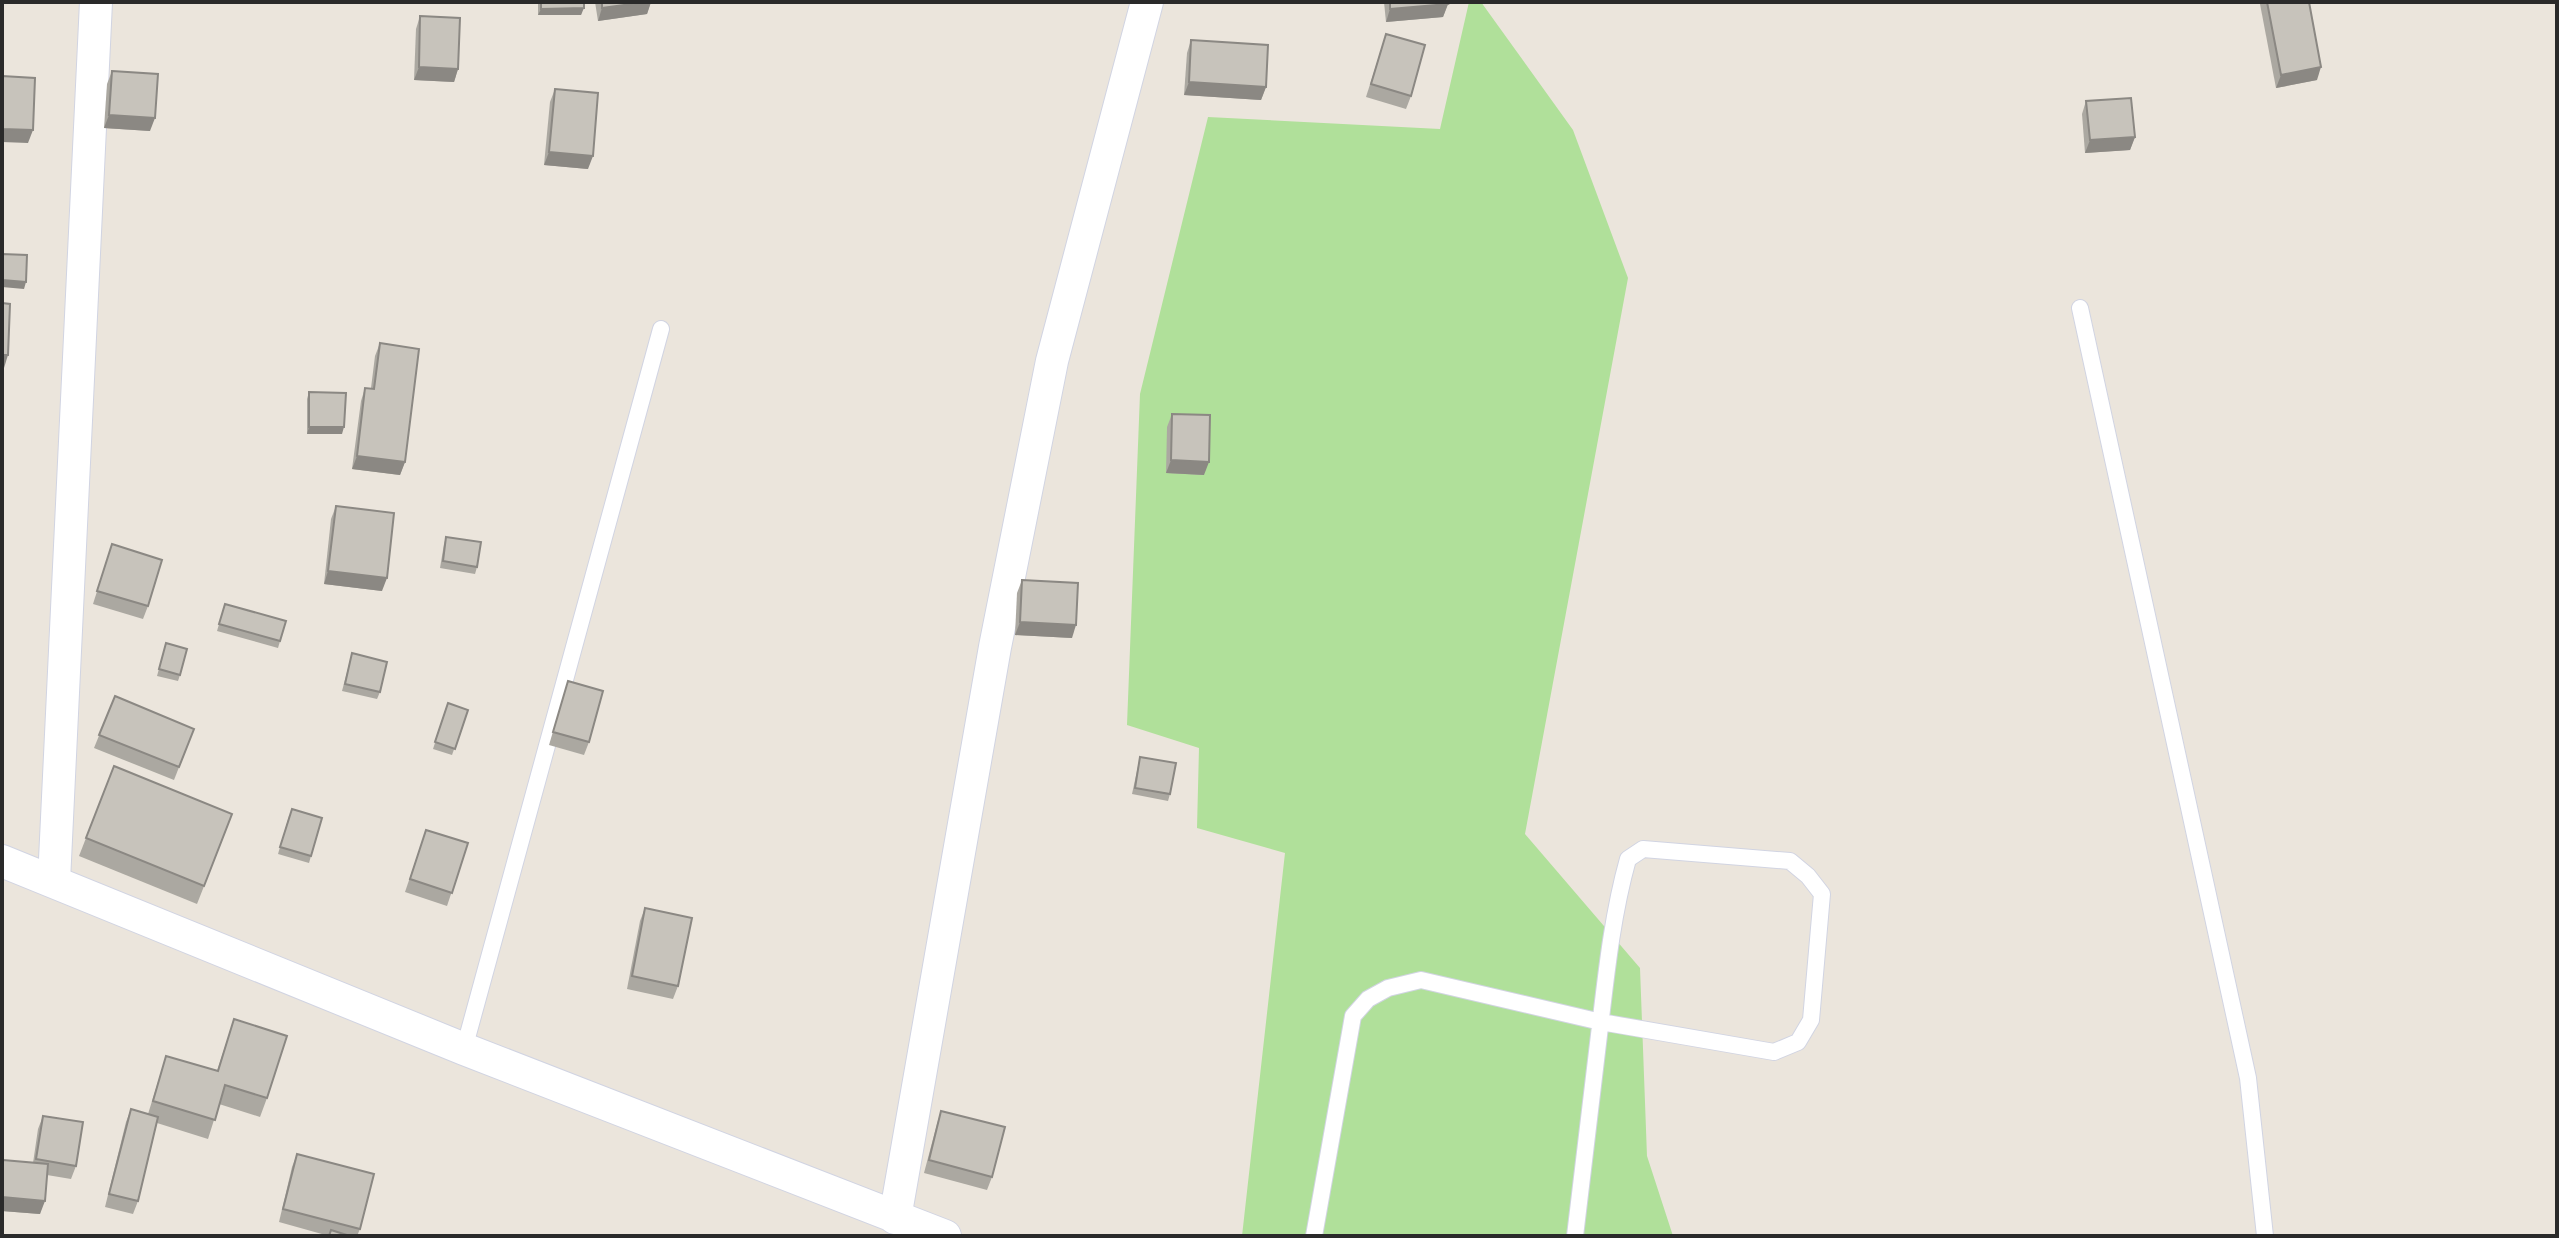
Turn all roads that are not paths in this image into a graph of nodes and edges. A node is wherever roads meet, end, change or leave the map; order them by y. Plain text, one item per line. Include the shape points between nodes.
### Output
1 (96, 2) edge
2 (1147, 2) edge
3 (2080, 308) dead end
4 (661, 329) dead end
5 (2, 861) edge
6 (54, 881) junction
7 (1601, 1022) junction
8 (464, 1049) junction
9 (895, 1218) junction
10 (945, 1236) edge
11 (1314, 1236) edge
12 (1575, 1236) edge
13 (2265, 1236) edge

1 - 6 street
2 - 9 street via 1052,361 995,647
3 - 13 lane via 2248,1078
4 - 8 lane
5 - 6 street
6 - 8 street
7 - 7 lane via 1621,885 1628,859 1643,849 1790,861 1822,894 1811,1020 1798,1042 1774,1052
7 - 11 lane via 1421,980 1368,999 1353,1016
7 - 12 lane
8 - 9 street
9 - 10 street

